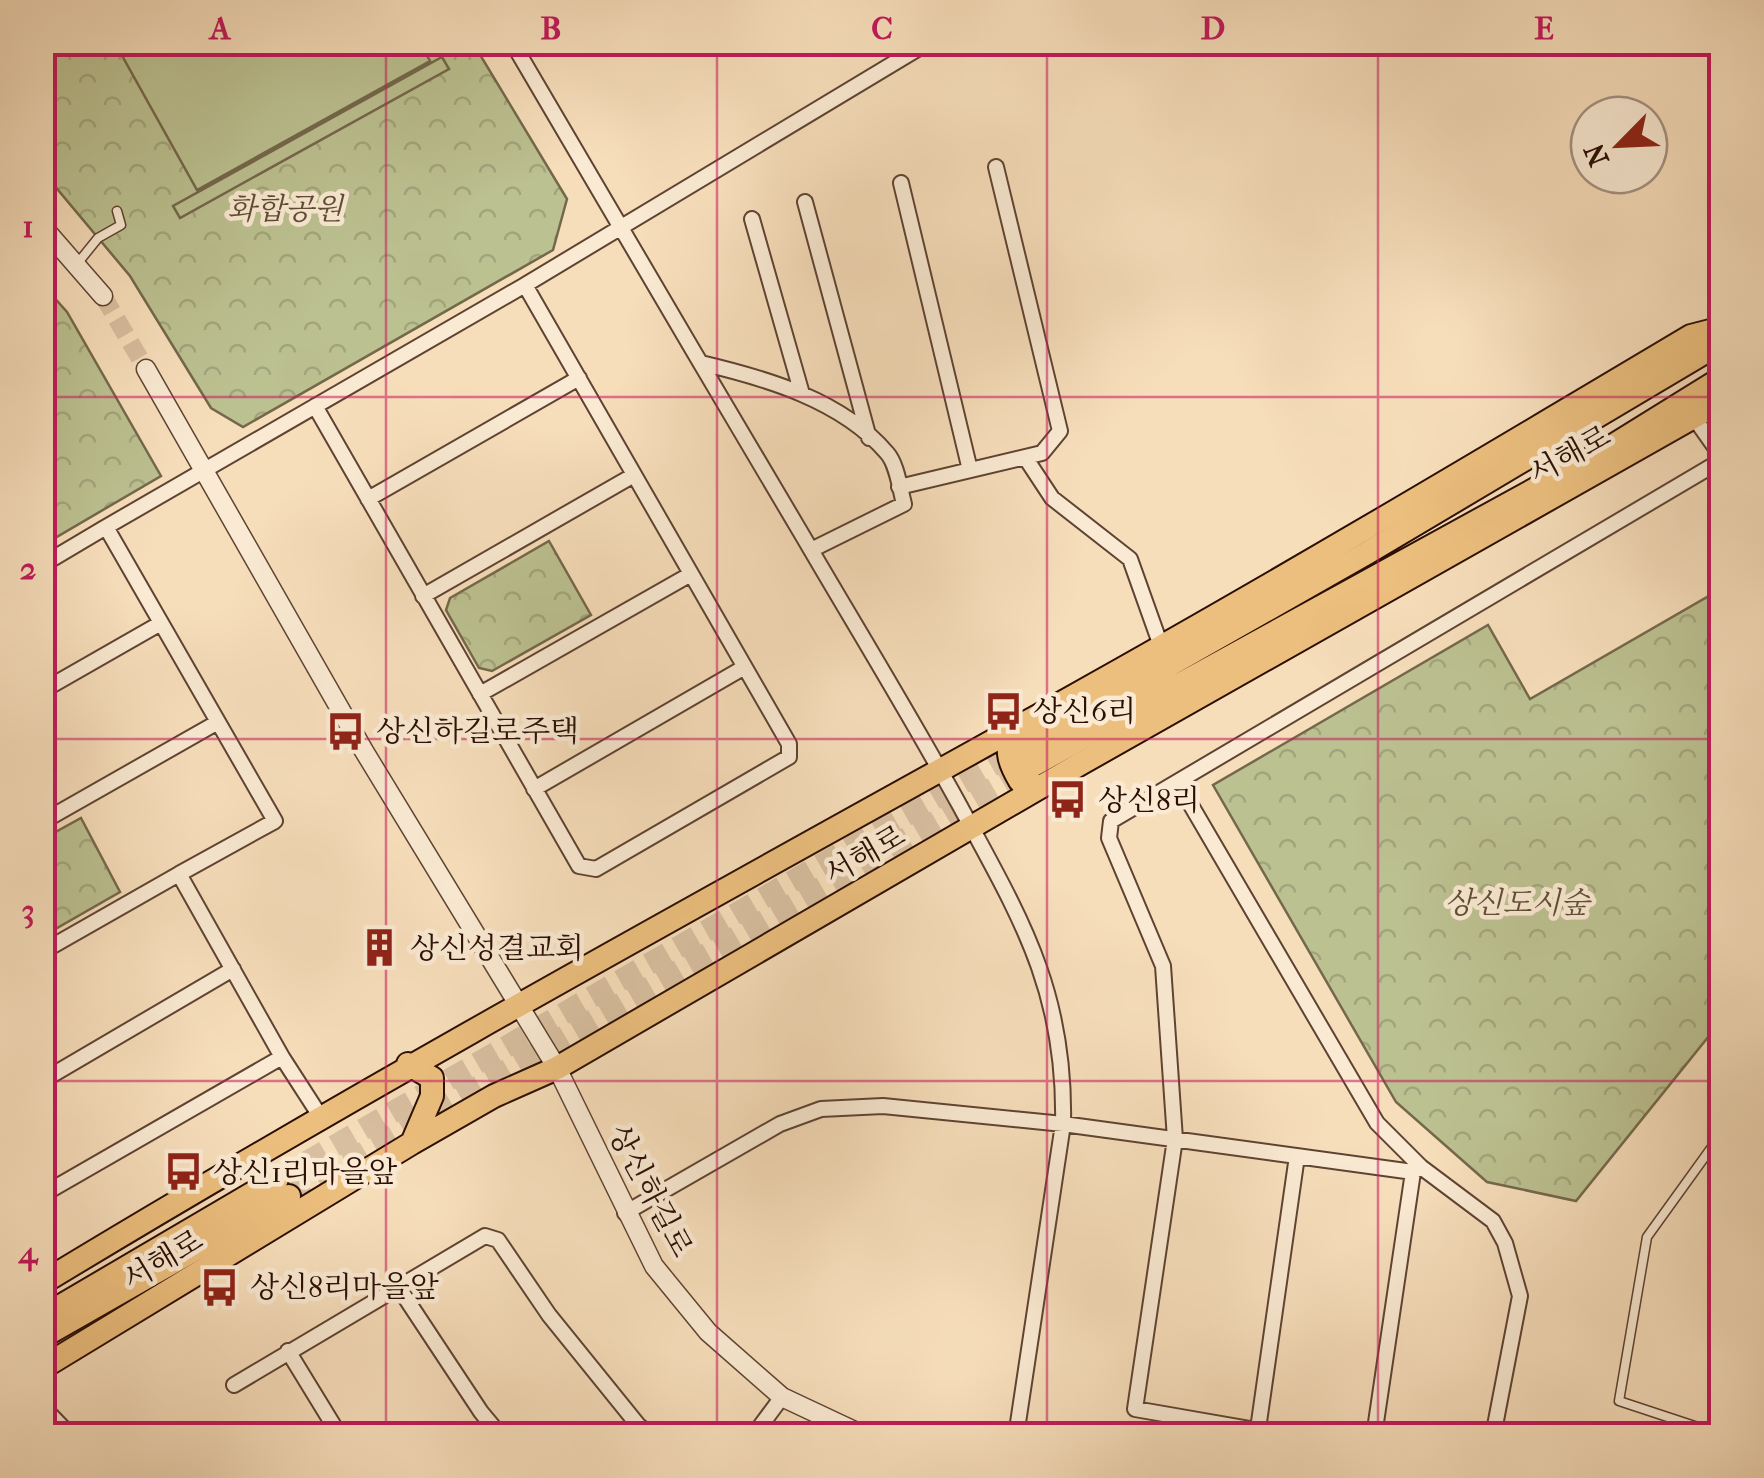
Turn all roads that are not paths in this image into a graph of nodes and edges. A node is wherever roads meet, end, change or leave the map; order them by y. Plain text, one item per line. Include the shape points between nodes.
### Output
1 (512, 42) edge
2 (928, 42) edge
3 (996, 167) dead end
4 (901, 183) dead end
5 (805, 202) dead end
6 (117, 211) dead end
7 (752, 219) dead end
8 (42, 226) edge
9 (621, 228) junction
10 (77, 264) junction
11 (525, 285) junction
12 (104, 296) tunnel mouth
13 (1722, 328) edge
14 (1722, 342) edge
15 (701, 363) junction
16 (146, 369) tunnel mouth
17 (579, 378) junction
18 (1722, 378) edge
19 (802, 394) junction
20 (1722, 402) edge
21 (315, 406) junction
22 (1695, 420) junction
23 (869, 438) junction
24 (1025, 457) junction
25 (1722, 459) edge
26 (203, 468) junction
27 (970, 470) junction
28 (634, 475) junction
29 (899, 486) junction
30 (368, 499) junction
31 (106, 528) junction
32 (811, 550) junction
33 (42, 565) edge
34 (691, 574) junction
35 (424, 596) junction
36 (161, 623) junction
37 (1161, 646) junction
38 (743, 668) junction
39 (42, 691) edge
40 (480, 694) junction
41 (218, 722) junction
42 (1024, 759) junction
43 (940, 770) junction
44 (1178, 783) junction
45 (534, 789) junction
46 (42, 822) edge
47 (972, 828) junction
48 (179, 874) junction
49 (42, 952) edge
50 (233, 969) junction
51 (520, 1006) junction
52 (282, 1056) junction
53 (408, 1064) junction
54 (557, 1068) junction
55 (42, 1081) edge
56 (322, 1119) junction
57 (1064, 1124) junction
58 (1722, 1133) edge
59 (1174, 1139) junction
60 (412, 1143) junction
61 (1717, 1146) edge
62 (1297, 1156) junction
63 (1417, 1170) junction
64 (42, 1195) edge
65 (625, 1213) junction
66 (42, 1283) edge
67 (397, 1285) junction
68 (42, 1317) edge
69 (42, 1338) edge
70 (288, 1351) junction
71 (42, 1368) edge
72 (234, 1384) dead end
73 (782, 1396) junction
74 (42, 1406) edge
75 (494, 1433) edge
76 (1257, 1433) edge
77 (1722, 1435) edge
78 (71, 1436) edge
79 (340, 1436) edge
80 (652, 1436) edge
81 (753, 1436) edge
82 (865, 1436) edge
83 (1016, 1436) edge
84 (1290, 1436) edge
85 (1374, 1436) edge
86 (1494, 1436) edge

1 - 9 street
2 - 9 street
3 - 24 street via 1060,431 1042,453
4 - 27 street
5 - 23 street
6 - 10 lane via 121,225 98,238
7 - 19 street
8 - 10 street
9 - 11 street
9 - 15 street
10 - 12 street
11 - 17 street
11 - 21 street
13 - 37 main road, 서해로 via 1692,336
14 - 42 main road, 서해로
15 - 19 street
15 - 32 street
16 - 26 street, 상신하길로
17 - 28 street
17 - 30 street
18 - 42 main road, 서해로 via 1601,452
19 - 23 street
20 - 22 main road, 서해로
21 - 26 street
21 - 30 street
22 - 25 street
22 - 42 main road, 서해로
23 - 29 street via 890,455
24 - 27 street
24 - 37 street via 1052,498 1130,559
25 - 44 street
26 - 31 street
26 - 51 street, 상신하길로
27 - 29 street
28 - 34 street
28 - 35 street
29 - 32 street via 904,504
30 - 35 street
31 - 33 street
31 - 36 street
32 - 43 street
34 - 38 street
34 - 40 street
35 - 40 street
36 - 39 street
36 - 41 street
37 - 42 main road, 서해로
38 - 45 street
38 - 45 street via 791,749 764,772 587,870
40 - 45 street
41 - 46 street
41 - 48 street via 275,821
42 - 43 main road, 서해로
42 - 47 main road, 서해로
43 - 47 street
43 - 51 main road, 서해로
44 - 59 street via 1114,816 1108,832 1163,966
44 - 63 street via 1378,1123
47 - 54 main road, 서해로
47 - 57 street via 1028,930 1044,978 1064,1085
48 - 49 street
48 - 50 street
50 - 52 street
50 - 55 street
51 - 53 main road, 서해로
51 - 54 street, 상신하길로
52 - 56 street
52 - 64 street
53 - 56 main road, 서해로
53 - 60 main road via 432,1078 432,1096
54 - 60 main road, 서해로
54 - 65 street, 상신하길로
56 - 66 main road, 서해로
57 - 59 street
57 - 65 street via 883,1106 821,1109 780,1124
57 - 83 street
58 - 61 lane
59 - 62 street
59 - 76 street via 1135,1410
60 - 71 main road, 서해로
61 - 77 lane via 1646,1237 1619,1401
62 - 63 street
62 - 76 street
63 - 85 street
63 - 86 street via 1493,1221 1505,1243 1520,1296
65 - 73 street, 상신하길로 via 654,1266 708,1332
67 - 70 street
67 - 75 street
67 - 80 street via 485,1236 498,1240 549,1315
68 - 69 main road, 서해로 via 283,1188
70 - 72 street
70 - 79 street
73 - 81 street
73 - 82 street, 상신하길로
74 - 78 street
76 - 84 street

